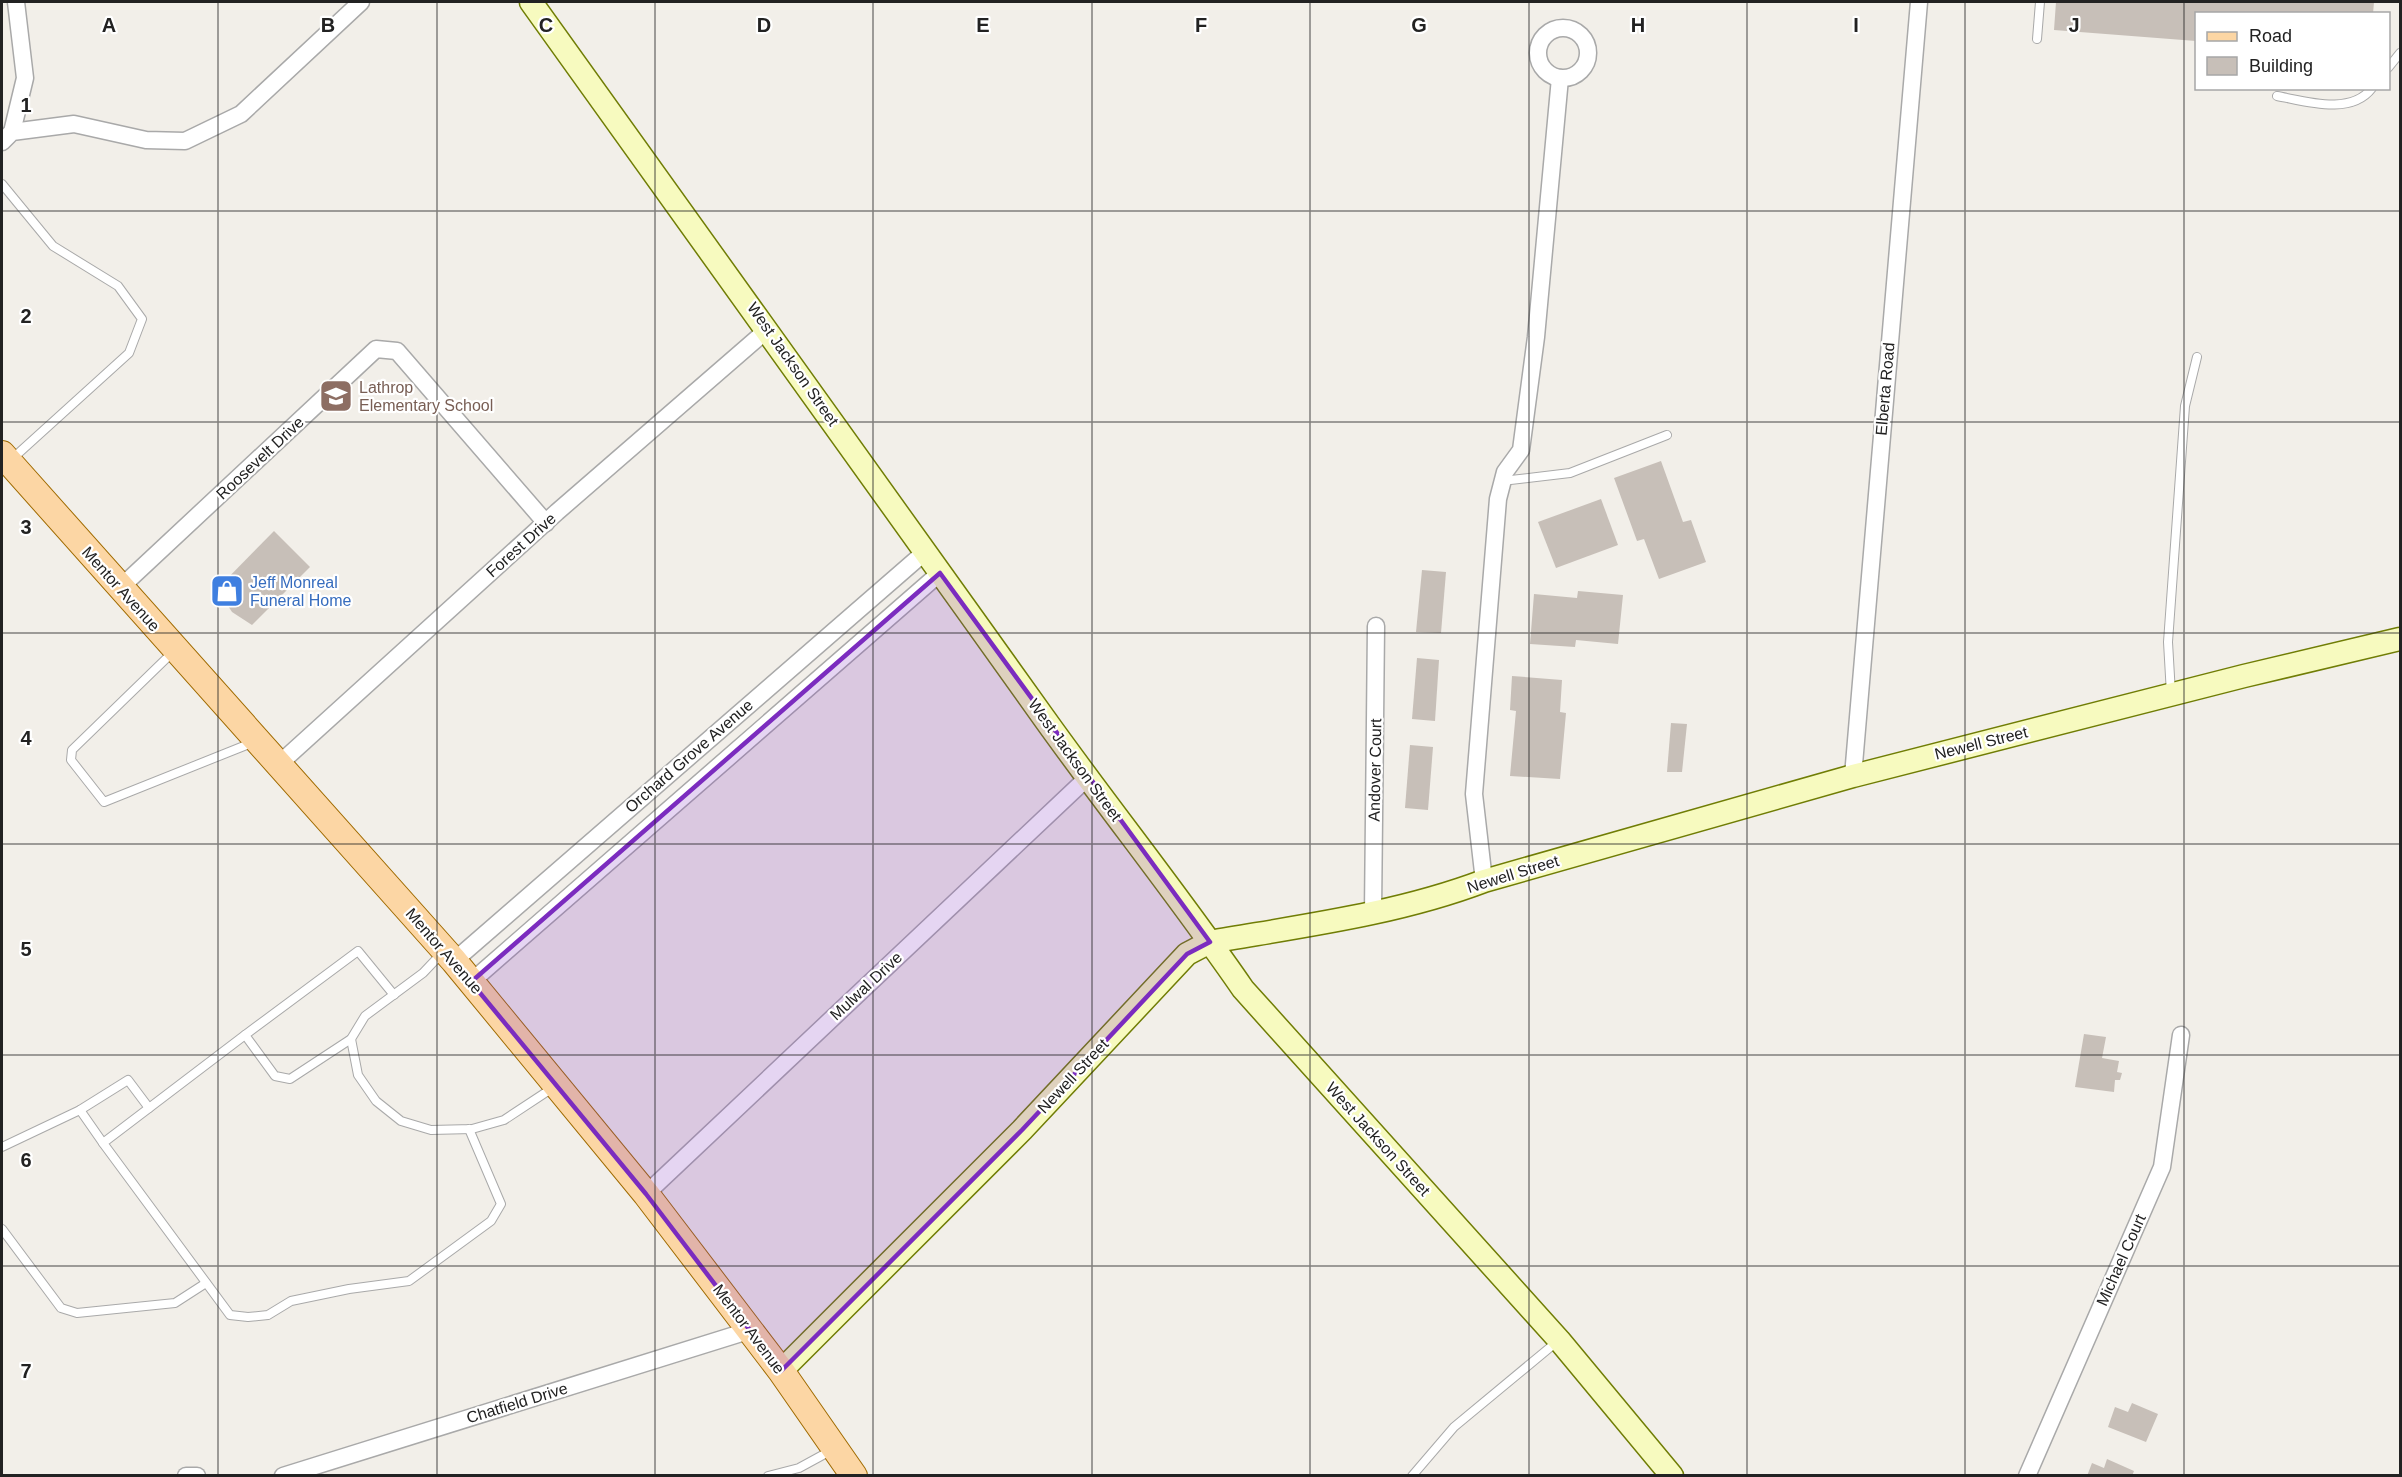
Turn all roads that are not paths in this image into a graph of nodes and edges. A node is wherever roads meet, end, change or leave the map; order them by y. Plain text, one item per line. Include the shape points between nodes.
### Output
1 (16, 2) edge
2 (361, 2) edge
3 (531, 2) edge
4 (1919, 2) edge
5 (2040, 2) edge
6 (2037, 39) dead end
7 (2400, 53) edge
8 (2390, 66) edge
9 (1560, 78) dead end
10 (2370, 90) edge
11 (2277, 96) dead end
12 (7, 137) edge
13 (2, 184) edge
14 (768, 329) junction
15 (2198, 357) dead end
16 (1667, 435) dead end
17 (5, 458) edge
18 (1502, 481) junction
19 (546, 523) junction
20 (925, 552) junction
21 (940, 573) junction
22 (120, 588) junction
23 (1376, 626) dead end
24 (2400, 639) edge
25 (175, 650) junction
26 (2171, 695) junction
27 (257, 741) junction
28 (278, 765) junction
29 (1854, 776) junction
30 (1087, 778) junction
31 (1484, 881) junction
32 (1373, 913) junction
33 (1210, 942) junction
34 (449, 956) junction
35 (471, 982) junction
36 (394, 995) junction
37 (245, 1035) junction
38 (2181, 1035) dead end
39 (351, 1039) junction
40 (556, 1085) junction
41 (149, 1108) junction
42 (80, 1110) junction
43 (470, 1130) junction
44 (103, 1143) junction
45 (2, 1148) edge
46 (646, 1194) junction
47 (2, 1229) edge
48 (206, 1283) junction
49 (751, 1330) junction
50 (1559, 1340) junction
51 (781, 1371) junction
52 (835, 1448) junction
53 (186, 1476) edge
54 (196, 1476) edge
55 (283, 1476) edge
56 (768, 1476) edge
57 (854, 1476) edge
58 (1412, 1476) edge
59 (1672, 1476) edge
60 (2027, 1476) edge

1 - 12 street via 25,78
2 - 12 street via 240,114 185,141 146,140 74,124
3 - 14 street, West Jackson Street
4 - 29 street, Elberta Road
5 - 6 lane
7 - 8 lane
9 - 18 street via 1536,336 1521,450
10 - 11 lane via 2337,106
13 - 17 lane via 53,246 118,286 142,319 129,352
14 - 19 street, Forest Drive
14 - 20 street, West Jackson Street
15 - 26 lane via 2185,406 2168,642
16 - 18 lane via 1570,473
17 - 22 main road, Mentor Avenue
18 - 31 street via 1497,499 1474,794
19 - 22 street, Roosevelt Drive via 396,351 376,349
19 - 28 street, Forest Drive
20 - 21 street, West Jackson Street
20 - 34 street, Orchard Grove Avenue
21 - 30 street, West Jackson Street
21 - 35 street, Orchard Grove Avenue
22 - 25 main road, Mentor Avenue
23 - 32 street, Andover Court
24 - 26 street, Newell Street
25 - 27 main road, Mentor Avenue
25 - 27 lane via 72,750 71,760 104,802
26 - 29 street, Newell Street
27 - 28 main road, Mentor Avenue
28 - 34 main road, Mentor Avenue
29 - 31 street, Newell Street
30 - 33 street, West Jackson Street
30 - 46 street, Mulwal Drive
31 - 32 street, Newell Street via 1451,894
32 - 33 street, Newell Street
33 - 50 street, West Jackson Street via 1243,989
33 - 51 street, Newell Street via 1187,954 1022,1130
34 - 35 main road, Mentor Avenue
34 - 36 lane
35 - 40 main road, Mentor Avenue
36 - 37 lane via 358,951
36 - 39 lane via 365,1016
37 - 39 lane via 275,1076 290,1079
37 - 41 lane
38 - 60 street, Michael Court via 2162,1167
39 - 43 lane via 358,1075 376,1101 401,1121 431,1130
40 - 43 lane via 504,1120
40 - 46 main road, Mentor Avenue
41 - 42 lane via 128,1080
41 - 44 lane
42 - 44 lane
42 - 45 lane
43 - 48 lane via 501,1204 491,1221 409,1281 291,1301 268,1315 248,1317 230,1315
44 - 48 lane
46 - 49 main road, Mentor Avenue
47 - 48 lane via 61,1308 77,1313 175,1303
49 - 51 main road, Mentor Avenue
49 - 55 street, Chatfield Drive
50 - 58 lane via 1454,1427
50 - 59 street, West Jackson Street
51 - 52 main road, Mentor Avenue
52 - 56 lane via 799,1467
52 - 57 main road, Mentor Avenue
53 - 54 street

